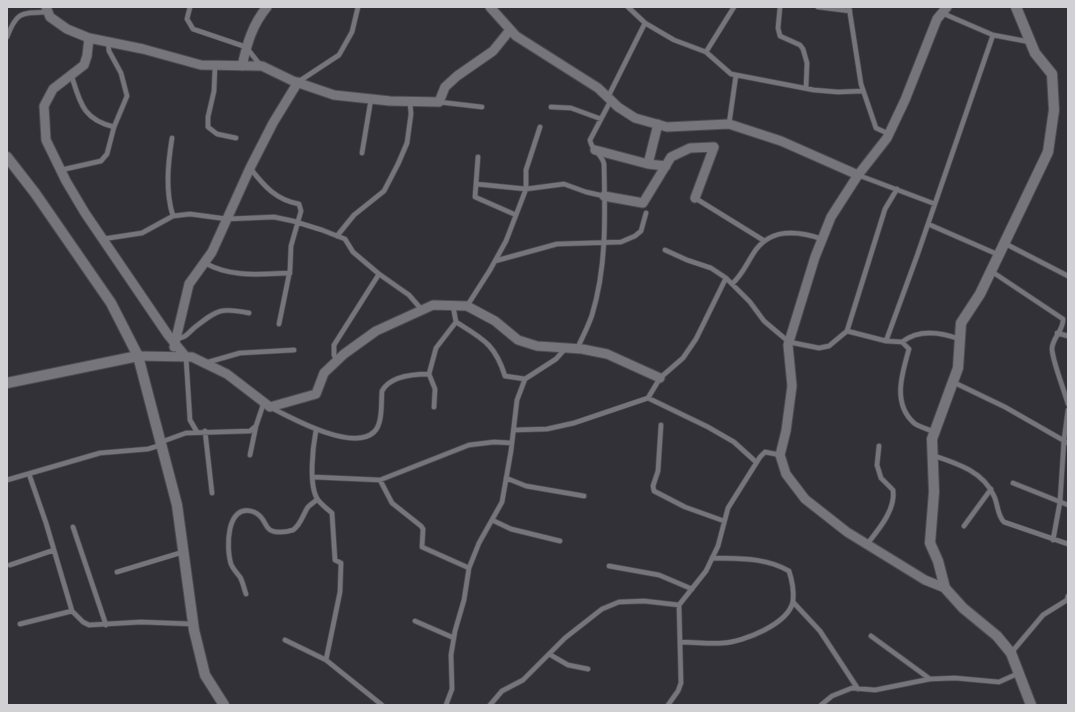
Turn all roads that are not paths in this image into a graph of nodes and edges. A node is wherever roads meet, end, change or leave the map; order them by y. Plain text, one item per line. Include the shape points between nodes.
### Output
1 (190, 7) edge
2 (267, 7) edge
3 (358, 7) edge
4 (490, 7) edge
5 (628, 7) edge
6 (734, 7) edge
7 (780, 7) edge
8 (818, 7) edge
9 (1016, 7) edge
10 (850, 9) edge
11 (943, 9) edge
12 (47, 10) edge
13 (645, 23) junction
14 (510, 30) junction
15 (993, 35) junction
16 (7, 37) edge
17 (89, 38) junction
18 (108, 42) junction
19 (1030, 42) junction
20 (246, 47) junction
21 (706, 52) junction
22 (215, 66) junction
23 (242, 66) junction
24 (262, 66) junction
25 (71, 74) junction
26 (736, 75) junction
27 (298, 82) junction
28 (806, 88) junction
29 (864, 91) junction
30 (371, 99) junction
31 (610, 99) junction
32 (410, 102) junction
33 (439, 102) junction
34 (482, 107) dead end
35 (551, 107) dead end
36 (601, 119) junction
37 (658, 124) junction
38 (729, 124) junction
39 (114, 127) junction
40 (540, 127) dead end
41 (889, 134) junction
42 (172, 138) dead end
43 (236, 138) dead end
44 (595, 150) junction
45 (362, 153) dead end
46 (478, 157) dead end
47 (8, 159) edge
48 (648, 164) junction
49 (666, 166) junction
50 (250, 168) junction
51 (60, 170) junction
52 (858, 174) junction
53 (476, 184) junction
54 (526, 189) junction
55 (897, 189) junction
56 (604, 196) junction
57 (695, 198) joint
58 (935, 204) junction
59 (646, 213) dead end
60 (516, 215) junction
61 (173, 216) junction
62 (227, 219) junction
63 (298, 222) junction
64 (928, 224) junction
65 (337, 236) junction
66 (103, 239) junction
67 (822, 239) junction
68 (763, 240) junction
69 (605, 242) junction
70 (1004, 244) junction
71 (665, 250) dead end
72 (999, 255) junction
73 (495, 261) junction
74 (205, 263) junction
75 (991, 271) junction
76 (290, 273) junction
77 (379, 274) junction
78 (1068, 276) edge
79 (726, 278) junction
80 (732, 284) junction
81 (453, 306) junction
82 (466, 306) junction
83 (422, 310) junction
84 (249, 313) dead end
85 (456, 322) junction
86 (279, 324) dead end
87 (847, 331) junction
88 (1057, 333) junction
89 (1068, 336) edge
90 (959, 339) junction
91 (886, 340) junction
92 (175, 341) junction
93 (789, 342) junction
94 (902, 342) junction
95 (566, 348) junction
96 (577, 349) junction
97 (294, 350) dead end
98 (138, 356) junction
99 (172, 356) junction
100 (186, 357) junction
101 (337, 361) junction
102 (204, 363) junction
103 (429, 374) junction
104 (660, 378) junction
105 (525, 380) junction
106 (952, 382) junction
107 (7, 383) edge
108 (648, 398) junction
109 (1068, 404) edge
110 (267, 405) junction
111 (434, 407) dead end
112 (1068, 410) edge
113 (661, 425) dead end
114 (256, 426) junction
115 (316, 430) junction
116 (514, 430) junction
117 (205, 431) junction
118 (197, 432) junction
119 (934, 432) junction
120 (1066, 442) edge
121 (161, 443) junction
122 (512, 443) junction
123 (879, 446) dead end
124 (250, 455) dead end
125 (780, 455) junction
126 (932, 455) junction
127 (756, 462) junction
128 (29, 474) junction
129 (313, 477) junction
130 (506, 478) junction
131 (7, 480) edge
132 (380, 480) junction
133 (1013, 483) dead end
134 (991, 489) junction
135 (212, 493) dead end
136 (584, 496) dead end
137 (318, 499) junction
138 (1060, 502) junction
139 (1068, 505) edge
140 (492, 520) junction
141 (724, 521) junction
142 (72, 526) dead end
143 (964, 526) dead end
144 (1053, 540) junction
145 (560, 541) dead end
146 (868, 543) junction
147 (1068, 544) edge
148 (54, 550) junction
149 (183, 552) junction
150 (712, 558) junction
151 (10, 565) dead end
152 (609, 566) dead end
153 (469, 568) junction
154 (117, 572) dead end
155 (945, 588) junction
156 (692, 589) junction
157 (246, 594) dead end
158 (1068, 596) edge
159 (793, 602) junction
160 (679, 605) junction
161 (72, 611) junction
162 (415, 621) dead end
163 (20, 624) dead end
164 (193, 624) junction
165 (106, 625) junction
166 (871, 636) dead end
167 (454, 638) junction
168 (285, 640) dead end
169 (680, 642) junction
170 (1012, 653) junction
171 (549, 654) junction
172 (326, 660) junction
173 (588, 669) dead end
174 (1019, 673) junction
175 (930, 679) junction
176 (858, 689) junction
177 (224, 705) edge
178 (382, 705) edge
179 (446, 705) edge
180 (490, 705) edge
181 (668, 705) edge
182 (821, 705) edge
183 (1031, 705) edge

1 - 20 lane via 186,19 193,29
2 - 20 street via 257,18
3 - 27 lane via 352,32 339,55
4 - 14 street
5 - 13 lane
6 - 21 lane
7 - 28 lane via 780,36 800,45 805,54
8 - 10 lane
9 - 19 street
10 - 29 lane
11 - 15 lane
11 - 41 street
12 - 16 lane via 18,16 12,22
12 - 17 street via 50,17 67,29
13 - 21 lane via 674,40
13 - 31 lane
14 - 31 street via 598,88
14 - 33 street via 493,51 445,87
15 - 19 lane
15 - 58 lane
17 - 18 street
17 - 25 street via 84,65
18 - 22 street via 201,65
18 - 39 lane via 109,52 121,73 127,96
19 - 70 street via 1035,53 1052,74 1054,110 1048,152
20 - 23 street
20 - 24 lane
21 - 26 lane via 731,74
22 - 23 street
22 - 43 lane via 208,127 217,134
23 - 24 street
24 - 27 street
25 - 39 lane via 80,103 88,114
25 - 51 street via 53,89 44,106 46,140
26 - 28 lane
26 - 38 lane
27 - 30 street via 334,95
27 - 50 street
28 - 29 lane via 838,92
29 - 41 lane via 876,128
30 - 32 street
30 - 45 lane
31 - 36 lane
31 - 37 street via 635,118
32 - 33 street
32 - 65 lane via 407,143 384,191 354,215
33 - 34 lane
35 - 36 lane via 570,108
36 - 44 lane via 590,140
37 - 38 street
37 - 48 street
38 - 52 street via 781,141
39 - 51 lane via 103,160
40 - 54 lane via 526,170
41 - 52 street
42 - 61 lane via 168,166 169,205
44 - 48 street
44 - 56 lane via 603,159
46 - 53 lane
47 - 98 street via 35,193 111,303
48 - 49 street
49 - 56 street via 643,203
49 - 57 street via 671,157 690,148 714,147
50 - 62 street
50 - 63 lane via 275,196 299,204 301,211
51 - 66 street via 85,214
52 - 55 lane
52 - 67 street via 831,217
53 - 54 lane
53 - 60 lane via 475,197
54 - 56 lane via 564,184
54 - 60 lane
55 - 58 lane
55 - 87 lane via 885,209
56 - 69 lane
57 - 68 lane
58 - 64 lane
59 - 69 lane via 641,231 635,236 622,242
60 - 73 lane
61 - 62 lane via 190,214
61 - 66 lane via 142,233
62 - 63 lane via 274,217
62 - 74 street
63 - 65 lane
63 - 76 lane via 291,246
64 - 72 lane
64 - 91 lane
65 - 77 lane via 344,239 353,252
66 - 92 street
67 - 68 lane via 810,234 795,233 776,235
67 - 93 street
68 - 80 lane via 741,276
69 - 73 lane via 557,244
69 - 96 lane via 592,317
70 - 72 street
70 - 78 lane
71 - 79 lane via 711,268
72 - 75 street
73 - 82 lane
74 - 76 lane via 242,275
74 - 92 street via 189,284
75 - 88 lane via 1059,316 1063,323
75 - 90 street via 961,323
76 - 86 lane
77 - 83 lane via 409,295
77 - 101 lane via 334,345
79 - 80 lane
79 - 104 lane via 696,339 683,358
80 - 93 lane via 764,321
81 - 82 street
81 - 83 street via 433,305
81 - 85 lane
82 - 95 street via 495,321 518,340 537,346
83 - 101 street via 376,331
84 - 92 lane via 218,310 186,337
85 - 103 lane via 436,348
85 - 105 lane via 493,348 505,376
87 - 91 lane
87 - 93 lane via 829,346 819,348
88 - 89 lane
88 - 109 lane via 1052,350
90 - 94 lane via 943,333 926,333 910,336
90 - 106 street via 958,368
91 - 94 lane
92 - 99 street
92 - 100 street
93 - 125 street via 792,386
94 - 119 lane via 909,349 902,374 902,406 915,423
95 - 96 street
95 - 105 lane via 556,359
96 - 104 street via 607,354
97 - 102 lane via 240,353
98 - 99 street
98 - 107 street
98 - 121 street
99 - 100 street
100 - 102 street
100 - 118 lane via 190,420
101 - 110 street via 324,373 316,394
102 - 110 street via 227,374
103 - 111 lane via 435,389
103 - 115 lane via 414,374 384,386 378,426 368,436 340,437
104 - 108 lane
105 - 116 lane via 517,400
106 - 119 street
106 - 120 lane via 1005,407
108 - 116 lane via 574,424 547,429
108 - 127 lane via 728,438
110 - 114 lane
110 - 115 lane
112 - 120 lane
113 - 141 lane via 654,491 685,507
114 - 117 lane via 250,431
114 - 124 lane
115 - 129 lane via 312,446
116 - 122 lane
117 - 118 lane
117 - 135 lane
118 - 121 lane via 186,433
119 - 126 street
120 - 138 lane
121 - 128 lane via 148,449 100,453
121 - 149 street via 178,505
122 - 130 lane
122 - 132 lane via 469,445
123 - 146 lane via 877,465 881,478 893,490 894,497 884,522
125 - 127 lane via 765,452
125 - 146 street via 786,474 805,499 848,532
126 - 134 lane via 967,468
126 - 155 street via 934,492 930,543
127 - 141 lane via 728,508
128 - 131 lane
128 - 148 lane
129 - 132 lane
129 - 137 lane
130 - 136 lane via 526,486
130 - 140 lane via 502,502
132 - 153 lane via 392,503 423,529 422,547
133 - 138 lane
134 - 143 lane
134 - 144 lane via 1002,521
137 - 157 lane via 308,508 293,530 284,532 268,530 256,513 250,511 236,515 229,532 228,547 232,566
137 - 172 lane via 332,513 335,560 341,563 340,592
138 - 139 lane
138 - 144 lane
140 - 145 lane via 511,529
140 - 153 lane
141 - 150 lane via 718,546
142 - 165 lane
144 - 147 lane
146 - 155 street via 925,580
148 - 151 lane
148 - 161 lane
149 - 154 lane
149 - 164 street
150 - 156 lane via 706,572
150 - 159 lane via 750,558 779,565 789,571
152 - 156 lane via 659,575
153 - 167 lane
155 - 170 street
156 - 160 lane
158 - 170 lane via 1067,600 1043,615
159 - 169 lane via 788,612 768,628 746,639 723,643
159 - 176 lane via 820,631
160 - 169 lane
160 - 171 lane via 644,601 619,602 602,609
161 - 163 lane
161 - 165 lane via 89,625
162 - 167 lane
164 - 165 lane via 140,622
164 - 177 street via 205,675
166 - 175 lane
167 - 179 lane via 451,655 452,689
168 - 172 lane
169 - 181 lane via 681,683
170 - 174 street
171 - 173 lane via 568,665
171 - 180 lane via 523,680 502,691
172 - 178 lane
174 - 175 lane via 999,682 955,678
174 - 183 street
175 - 176 lane via 875,690
176 - 182 lane via 852,688 832,696

